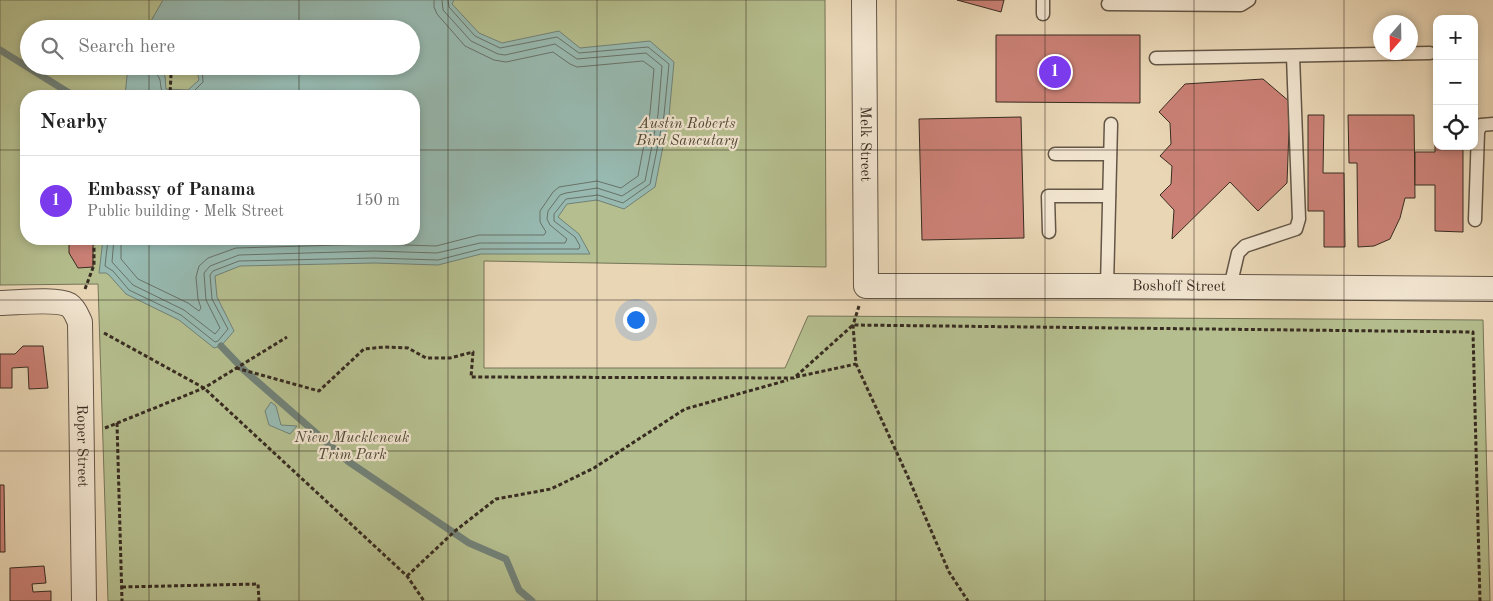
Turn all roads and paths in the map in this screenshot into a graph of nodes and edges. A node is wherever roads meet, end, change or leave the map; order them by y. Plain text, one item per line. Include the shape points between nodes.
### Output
1 (864, 0) edge
2 (1043, 0) edge
3 (1249, 0) edge
4 (1108, 4) dead end
5 (1042, 14) dead end
6 (1430, 53) dead end
7 (1293, 56) junction
8 (1156, 58) dead end
9 (171, 75) edge
10 (170, 90) edge
11 (1111, 124) dead end
12 (1493, 124) edge
13 (1055, 154) dead end
14 (1110, 154) junction
15 (1109, 196) junction
16 (1475, 220) dead end
17 (1049, 232) dead end
18 (94, 245) edge
19 (866, 286) junction
20 (1107, 286) junction
21 (1230, 287) junction
22 (84, 290) dead end
23 (1493, 290) edge
24 (0, 303) edge
25 (853, 325) junction
26 (100, 331) dead end
27 (287, 337) dead end
28 (856, 364) junction
29 (236, 368) junction
30 (794, 378) junction
31 (204, 388) junction
32 (117, 423) junction
33 (101, 429) dead end
34 (407, 576) junction
35 (122, 587) junction
36 (84, 601) edge
37 (122, 601) edge
38 (259, 601) edge
39 (424, 601) edge
40 (968, 601) edge
41 (1480, 601) edge

1 - 19 street, Melk Street
2 - 5 lane
3 - 4 lane via 1241,5
6 - 7 lane
7 - 8 lane
7 - 21 lane via 1298,225 1296,229 1245,246 1238,253
9 - 10 path
11 - 14 lane
12 - 16 lane via 1482,125 1478,132
13 - 14 lane
14 - 15 lane
15 - 17 lane via 1048,196
15 - 20 lane
18 - 22 path via 94,265
19 - 20 street, Boshoff Street
19 - 25 path
20 - 21 street, Boshoff Street
21 - 23 street, Boshoff Street
24 - 36 street, Roper Street via 57,302 73,309 80,322
25 - 28 path
25 - 30 path
25 - 41 path via 1472,332
26 - 31 path
27 - 29 path
28 - 30 path
28 - 40 path via 949,572
29 - 30 path via 319,391 364,348 385,347 408,348 426,358 450,358 473,352 471,378
29 - 31 path
30 - 34 path via 685,409 594,468 551,489 496,499 455,531
31 - 32 path
31 - 34 path
32 - 33 path
32 - 35 path
34 - 39 path
35 - 37 path
35 - 38 path via 258,584

